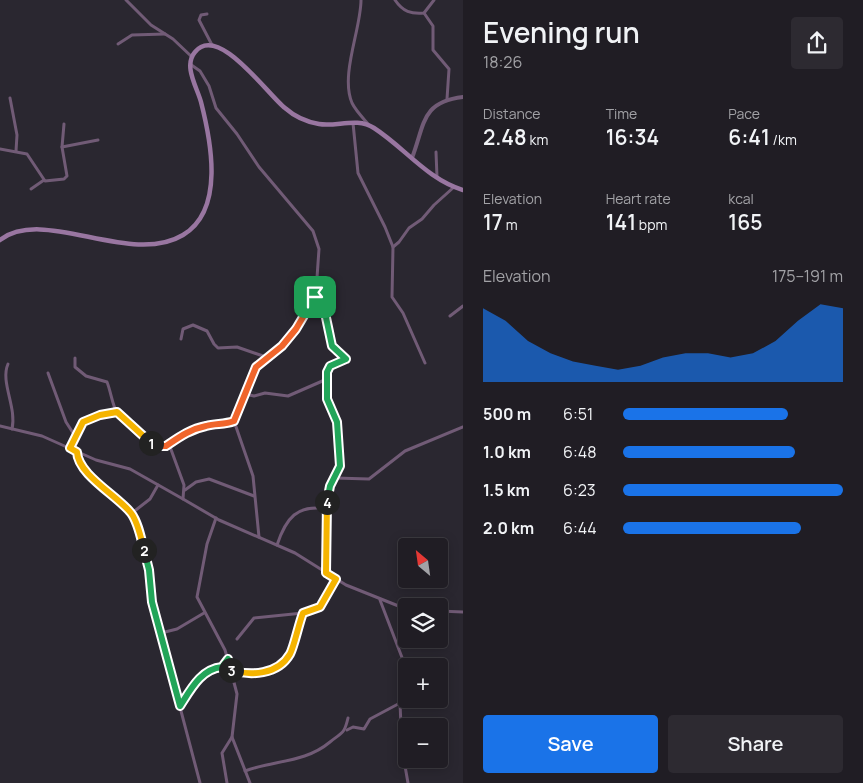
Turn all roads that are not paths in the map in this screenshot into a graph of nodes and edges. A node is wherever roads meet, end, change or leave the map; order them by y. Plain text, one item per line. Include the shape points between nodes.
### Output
1 (126, 0) edge
2 (361, 0) edge
3 (395, 0) edge
4 (434, 0) edge
5 (424, 13) junction
6 (207, 14) dead end
7 (165, 34) junction
8 (118, 44) dead end
9 (212, 45) junction
10 (192, 57) junction
11 (190, 64) junction
12 (463, 97) edge
13 (10, 98) dead end
14 (447, 99) junction
15 (353, 123) junction
16 (64, 124) dead end
17 (369, 125) junction
18 (98, 140) dead end
19 (62, 146) junction
20 (0, 149) edge
21 (16, 151) junction
22 (436, 152) dead end
23 (412, 158) junction
24 (438, 178) junction
25 (44, 180) junction
26 (454, 188) junction
27 (31, 189) dead end
28 (463, 190) edge
29 (0, 240) edge
30 (393, 247) junction
31 (315, 297) junction
32 (463, 306) edge
33 (450, 316) dead end
34 (181, 339) dead end
35 (266, 357) junction
36 (75, 358) dead end
37 (425, 363) dead end
38 (8, 364) dead end
39 (48, 374) dead end
40 (327, 379) junction
41 (245, 394) junction
42 (117, 412) junction
43 (234, 421) junction
44 (0, 426) edge
45 (463, 427) edge
46 (12, 429) junction
47 (75, 436) junction
48 (169, 444) junction
49 (70, 448) junction
50 (77, 452) junction
51 (335, 478) junction
52 (158, 485) junction
53 (184, 490) junction
54 (254, 496) junction
55 (183, 499) junction
56 (327, 509) junction
57 (132, 513) junction
58 (216, 518) junction
59 (259, 537) junction
60 (277, 545) junction
61 (326, 573) junction
62 (336, 579) junction
63 (380, 599) junction
64 (398, 606) edge
65 (448, 611) edge
66 (204, 612) junction
67 (463, 612) edge
68 (303, 613) junction
69 (161, 633) junction
70 (238, 639) dead end
71 (402, 658) edge
72 (228, 659) junction
73 (231, 671) junction
74 (398, 704) edge
75 (180, 706) junction
76 (400, 708) edge
77 (348, 718) dead end
78 (346, 730) junction
79 (232, 737) junction
80 (245, 771) junction
81 (200, 783) edge
82 (227, 783) edge
83 (250, 783) edge
84 (408, 783) edge

1 - 7 street
2 - 17 street via 350,61 350,86 352,102
3 - 5 street via 409,13
4 - 5 street
5 - 14 street via 433,26 434,50 449,69
6 - 9 street via 201,14 199,20
7 - 8 street via 132,35
7 - 10 street
9 - 10 main road via 203,46
9 - 15 main road via 231,53 279,104 297,116 319,124
10 - 11 main road
11 - 29 main road via 204,115 212,176 209,198 200,217 188,231 167,242 144,244 124,244 30,229 11,232
11 - 31 street via 200,71 216,108 259,167 313,231 319,249
12 - 14 street
13 - 21 street via 17,135
14 - 23 street via 437,103 429,112
15 - 17 main road
15 - 30 street via 358,174
16 - 19 street
17 - 23 main road
18 - 19 street
19 - 25 street via 67,177 49,182
20 - 21 street
21 - 25 street via 28,154
22 - 24 street
23 - 24 main road
24 - 26 main road
25 - 27 street
26 - 28 main road
26 - 30 street via 409,228
30 - 37 street via 392,297 403,313
31 - 35 street via 296,329 278,350
31 - 40 street via 324,308 332,346 346,359 330,366
32 - 33 street
34 - 35 street via 183,329 193,325 207,331 218,348 236,347
35 - 41 street via 256,367
36 - 42 street via 75,367 82,374 106,382
38 - 46 street via 4,381 14,413
39 - 47 street via 66,422
40 - 41 street via 288,396
40 - 51 street via 327,399 338,432 340,466
41 - 43 street
42 - 47 street via 87,419
42 - 48 street via 151,443 162,447
43 - 48 street via 202,427
43 - 54 street via 253,476
44 - 46 street
45 - 51 street via 405,451 369,479
46 - 49 street via 42,436
47 - 49 street
48 - 53 street
49 - 50 street
50 - 52 street via 130,469
50 - 57 street via 90,476
51 - 56 street via 328,492
52 - 55 street
52 - 57 street via 150,499
53 - 54 street via 209,479
53 - 55 street
54 - 59 street
55 - 58 street
56 - 60 street via 301,510 283,527
56 - 61 street
57 - 69 street via 149,570 152,602
58 - 59 street
58 - 66 street via 197,591
59 - 60 street
60 - 61 street
61 - 62 street
62 - 63 street
62 - 68 street via 320,607
63 - 64 street
63 - 71 street
65 - 67 street
66 - 69 street via 177,629
66 - 72 street
68 - 70 street via 254,618
68 - 73 street via 291,653 280,665 260,674
69 - 75 street
72 - 73 street
72 - 75 street via 222,667 210,669 197,680
73 - 79 street via 237,694
74 - 78 street via 370,719 364,730 354,727
75 - 81 street
76 - 84 street
77 - 78 street
78 - 80 street via 311,754
79 - 80 street
79 - 82 street via 223,751
80 - 83 street

